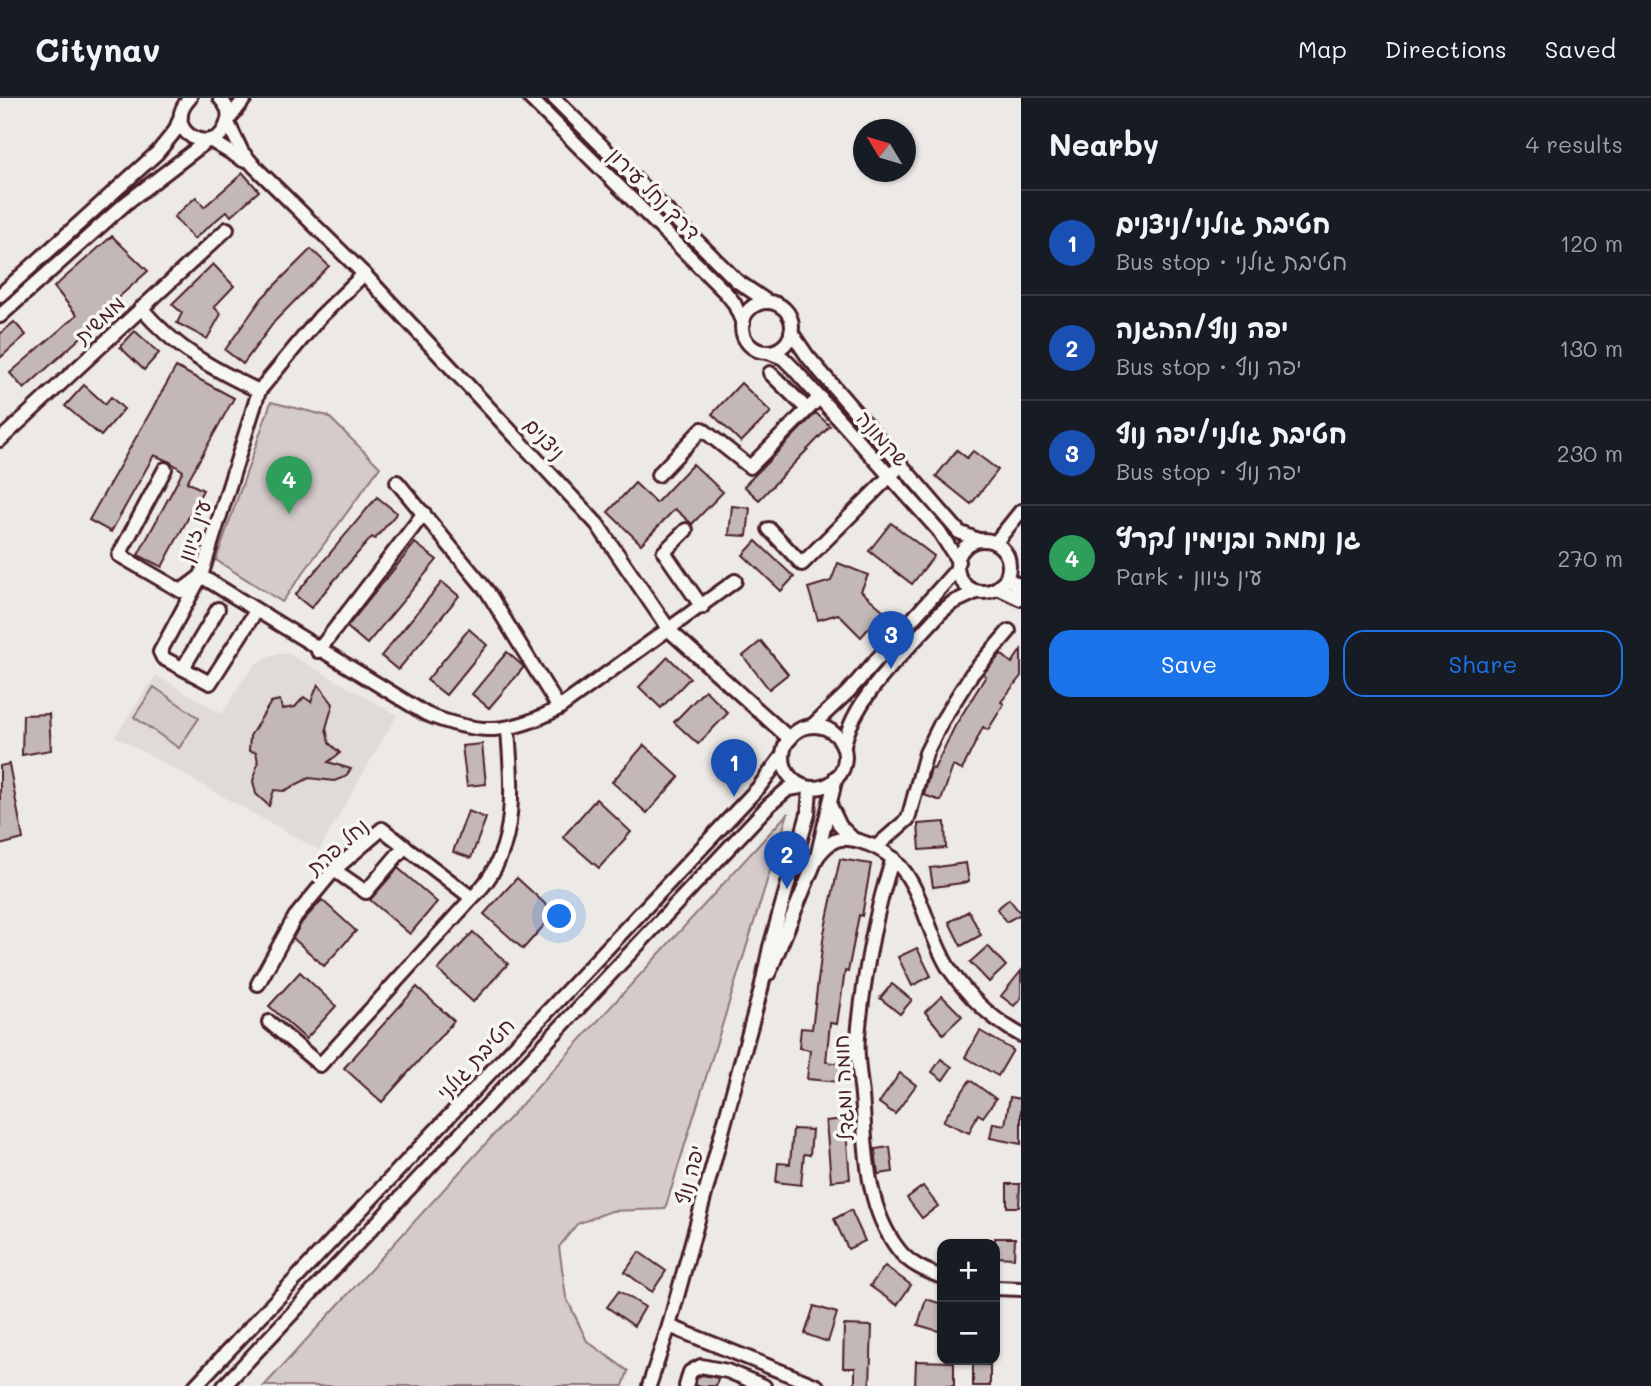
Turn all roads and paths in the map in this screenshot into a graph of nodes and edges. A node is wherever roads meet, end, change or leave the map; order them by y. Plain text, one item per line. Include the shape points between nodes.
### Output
1 (190, 98) edge
2 (220, 98) edge
3 (245, 98) edge
4 (530, 98) edge
5 (554, 98) edge
6 (181, 116) junction
7 (228, 121) junction
8 (208, 140) junction
9 (260, 173) junction
10 (227, 229) dead end
11 (364, 274) junction
12 (0, 295) edge
13 (768, 302) junction
14 (141, 308) junction
15 (0, 316) edge
16 (743, 323) junction
17 (791, 332) junction
18 (768, 352) junction
19 (770, 373) dead end
20 (259, 391) junction
21 (820, 397) junction
22 (807, 409) junction
23 (0, 440) edge
24 (901, 465) junction
25 (165, 469) dead end
26 (658, 475) dead end
27 (890, 476) junction
28 (397, 482) dead end
29 (1021, 511) edge
30 (424, 513) junction
31 (769, 529) dead end
32 (686, 530) dead end
33 (978, 540) junction
34 (996, 542) junction
35 (957, 565) junction
36 (201, 576) junction
37 (735, 581) dead end
38 (1002, 583) junction
39 (1021, 587) edge
40 (976, 592) junction
41 (1021, 599) edge
42 (702, 607) junction
43 (218, 609) dead end
44 (256, 611) junction
45 (670, 631) junction
46 (1009, 631) dead end
47 (318, 651) junction
48 (183, 668) junction
49 (559, 708) junction
50 (813, 725) junction
51 (508, 729) junction
52 (790, 739) junction
53 (844, 746) junction
54 (783, 755) junction
55 (836, 777) junction
56 (806, 789) junction
57 (830, 806) junction
58 (853, 839) junction
59 (405, 846) junction
60 (876, 847) junction
61 (817, 857) junction
62 (893, 858) junction
63 (334, 870) junction
64 (472, 898) junction
65 (258, 984) dead end
66 (761, 989) junction
67 (270, 1022) dead end
68 (1021, 1035) edge
69 (937, 1275) edge
70 (1000, 1288) edge
71 (1021, 1289) edge
72 (669, 1326) junction
73 (195, 1386) edge
74 (224, 1386) edge
75 (651, 1386) edge
76 (686, 1386) edge
77 (764, 1386) edge
78 (817, 1386) edge

1 - 6 street
2 - 7 street, ניצנים via 226,104
3 - 7 street
4 - 16 street, דרך נחל עירון via 726,293
5 - 13 street, דרך נחל עירון via 737,281
6 - 8 street, ניצנים via 190,136
6 - 12 street via 157,153
7 - 8 street via 222,133
7 - 9 street, ניצנים via 242,152
8 - 9 street, ניצנים via 228,148
8 - 15 street via 126,203
9 - 11 street, ניצנים
10 - 14 street, ממשית
11 - 20 street, עין זיוון via 320,317
11 - 45 street, ניצנים via 597,524
13 - 16 street via 753,307
13 - 17 street via 788,313
14 - 20 street via 180,348
14 - 23 street, ממשית
16 - 18 street via 747,342
17 - 18 street via 782,347
17 - 24 street, שקמונה via 807,357
18 - 21 street, שקמונה via 783,358
19 - 22 street
20 - 36 street, עין זיוון
21 - 22 street
21 - 27 street, שקמונה
22 - 26 street via 750,467 702,429
24 - 27 street
24 - 33 street, שקמונה via 959,532
25 - 36 street, עין זיוון via 118,555 181,591
27 - 31 street via 802,564
27 - 35 street, שקמונה via 939,531
28 - 30 street
29 - 34 street
30 - 47 street
30 - 49 street via 487,591
32 - 42 street via 664,552
33 - 34 street
33 - 35 street via 965,547
34 - 38 street via 1007,554 1009,570
35 - 40 street via 962,581
35 - 50 street via 848,692
36 - 44 street
36 - 48 street via 160,652
37 - 42 street
38 - 39 street
38 - 40 street
38 - 41 street
40 - 53 street via 940,613 860,705 847,727
42 - 45 street
43 - 48 street
44 - 47 street
44 - 48 street via 210,683
45 - 49 street
45 - 52 street, ניצנים
46 - 60 street via 979,665 942,721 926,753 908,819
47 - 51 street via 435,718 484,731
49 - 51 street
50 - 52 street
50 - 53 street via 833,730
51 - 64 street via 513,807 505,848
52 - 54 street
53 - 55 street
54 - 56 street via 789,777
54 - 73 street, חטיבת גולני via 759,787
55 - 56 street via 826,786
55 - 57 street, יפה נוף
56 - 66 street, יפה נוף via 808,814
56 - 74 street, חטיבת גולני via 788,789 769,805
57 - 58 street
57 - 61 street, יפה נוף
58 - 60 street
58 - 61 street via 833,839
59 - 63 street, נחל פרת via 382,829
59 - 63 street via 366,892
59 - 64 street, נחל פרת
60 - 62 street
61 - 66 street, יפה נוף
62 - 68 street via 914,884 950,969 987,1012
62 - 69 street, חומה ומגדל via 874,928 857,1040 869,1173 876,1206 899,1252
63 - 65 street, נחל פרת via 295,917
64 - 67 street via 320,1065
66 - 72 street, יפה נוף
70 - 71 street
72 - 75 street, יפה נוף
72 - 78 street
76 - 77 street via 690,1372 701,1366

